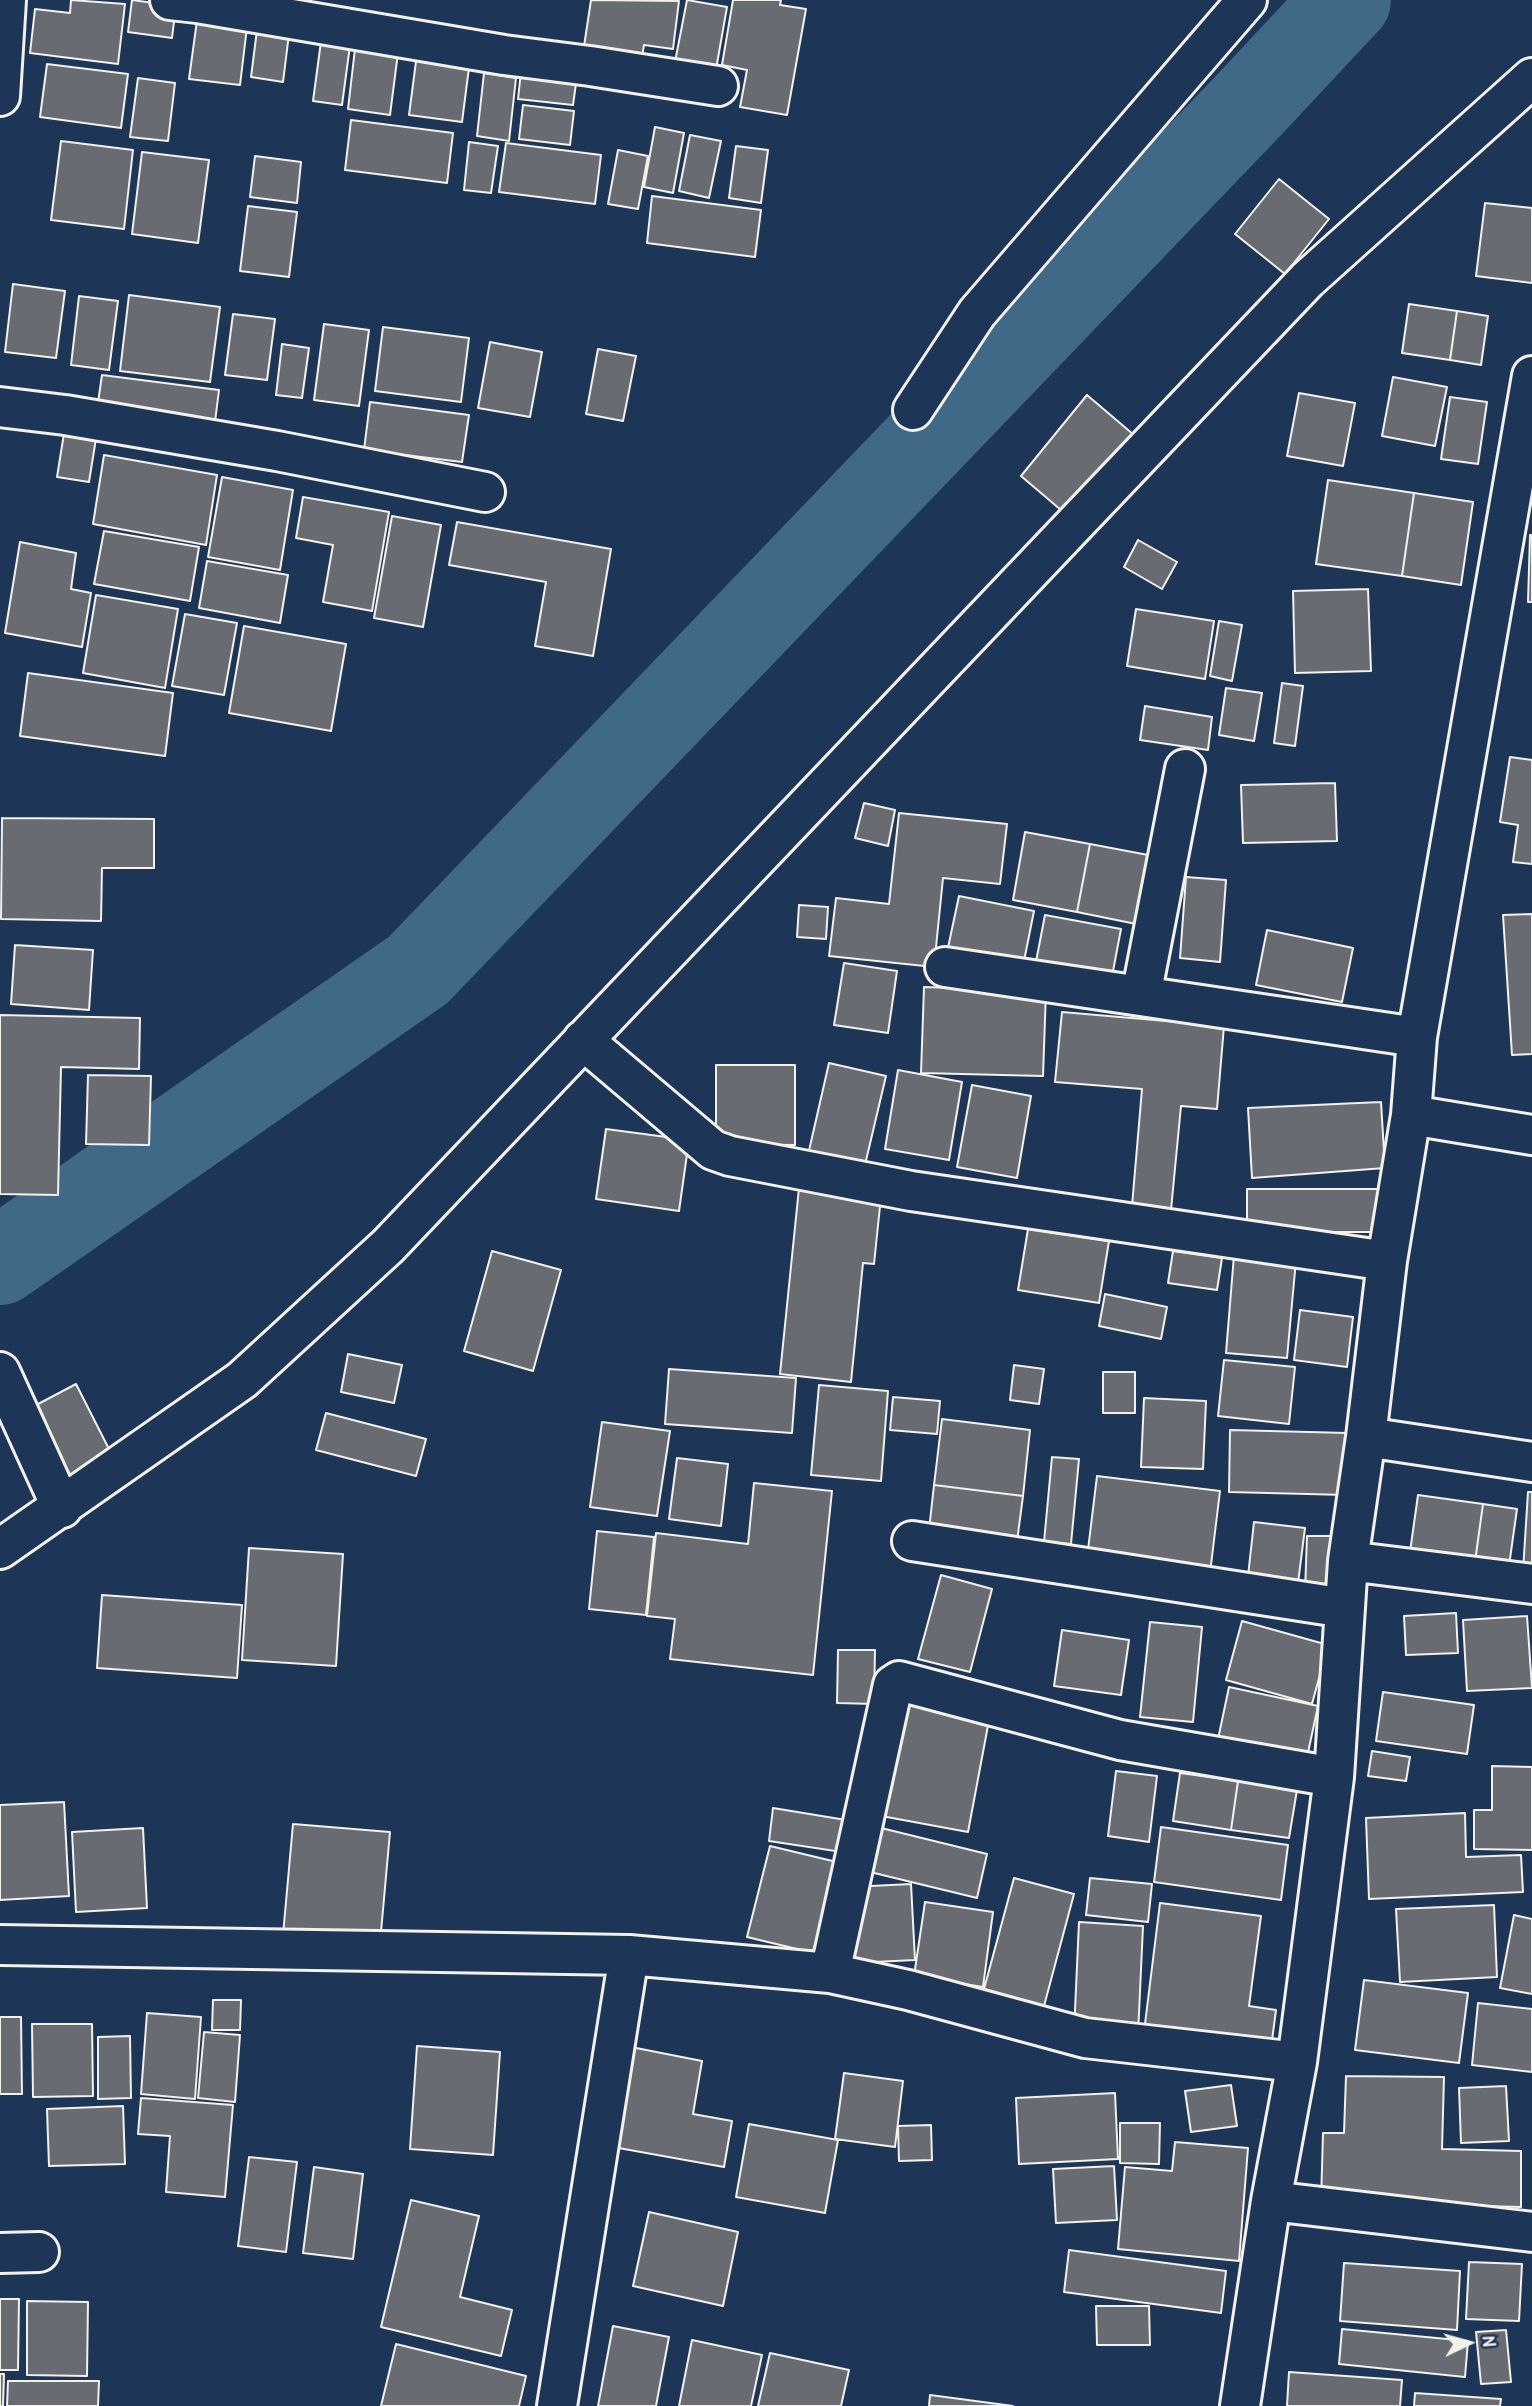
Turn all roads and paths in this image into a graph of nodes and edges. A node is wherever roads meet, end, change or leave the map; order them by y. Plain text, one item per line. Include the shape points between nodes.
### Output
1 (6, 0) edge
2 (170, 0) edge
3 (1247, 0) edge
4 (1532, 78) edge
5 (718, 86) dead end
6 (0, 96) edge
7 (1532, 376) edge
8 (0, 407) edge
9 (913, 410) dead end
10 (485, 492) dead end
11 (1185, 769) dead end
12 (946, 967) dead end
13 (1141, 996) junction
14 (1417, 1037) junction
15 (583, 1040) junction
16 (1411, 1115) junction
17 (1532, 1135) edge
18 (1387, 1261) junction
19 (3, 1378) edge
20 (1366, 1437) junction
21 (1532, 1462) edge
22 (62, 1508) junction
23 (912, 1541) dead end
24 (0, 1549) edge
25 (1348, 1561) junction
26 (1532, 1584) edge
27 (1345, 1608) junction
28 (1334, 1777) junction
29 (0, 1945) edge
30 (629, 1955) junction
31 (830, 1973) junction
32 (1297, 2062) junction
33 (1271, 2201) junction
34 (1532, 2232) edge
35 (39, 2252) dead end
36 (0, 2253) edge
37 (557, 2406) edge
38 (1240, 2406) edge

1 - 6 street
2 - 5 street
3 - 9 street via 977,313
4 - 15 street via 1307,280
7 - 14 street
8 - 10 street via 277,451
11 - 13 street
12 - 13 street
13 - 14 street
14 - 16 street
15 - 18 street via 713,1150 730,1156 911,1191
15 - 22 street via 388,1246 242,1380
16 - 17 street
16 - 18 street
18 - 20 street
19 - 22 street
20 - 21 street
20 - 25 street
22 - 24 street
23 - 27 street
25 - 26 street
25 - 27 street
27 - 28 street
28 - 31 street via 1120,1740 899,1681 893,1685
28 - 32 street
29 - 30 street
30 - 31 street
30 - 37 street
31 - 32 street via 1085,2038
32 - 33 street
33 - 34 street
33 - 38 street
35 - 36 street

